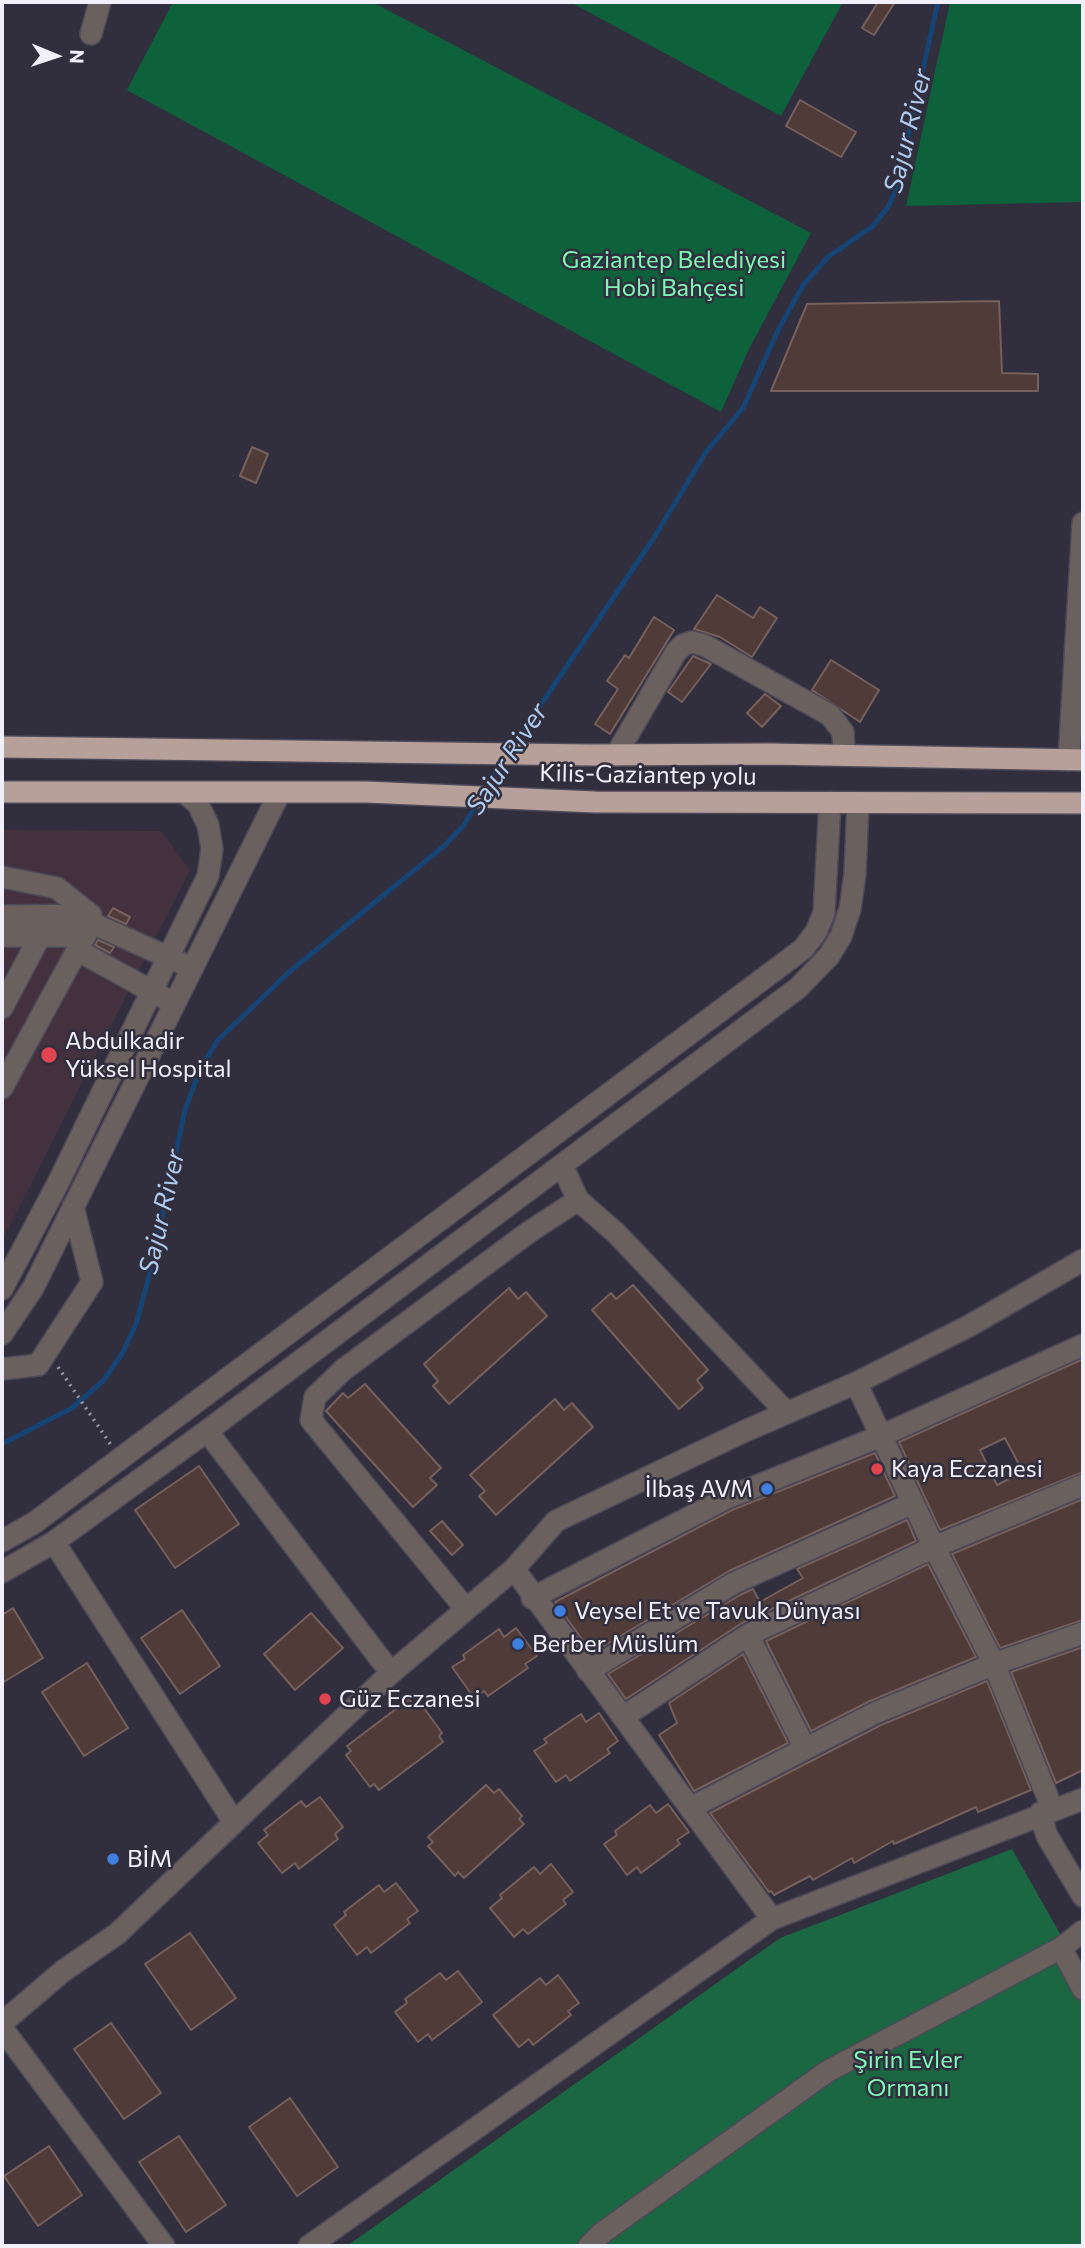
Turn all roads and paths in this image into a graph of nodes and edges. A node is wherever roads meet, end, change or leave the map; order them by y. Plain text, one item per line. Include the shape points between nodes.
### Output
1 (100, 2) edge
2 (91, 34) dead end
3 (1083, 523) edge
4 (2, 747) edge
5 (617, 755) junction
6 (844, 755) junction
7 (1076, 760) edge
8 (2, 792) edge
9 (184, 792) junction
10 (280, 792) junction
11 (830, 803) junction
12 (858, 803) junction
13 (1083, 803) edge
14 (2, 877) edge
15 (2, 916) edge
16 (86, 931) junction
17 (2, 936) edge
18 (40, 936) junction
19 (169, 957) junction
20 (192, 969) junction
21 (152, 992) junction
22 (174, 1004) junction
23 (2, 1008) edge
24 (2, 1088) edge
25 (562, 1165) junction
26 (578, 1200) junction
27 (73, 1207) junction
28 (47, 1261) junction
29 (1083, 1261) edge
30 (5, 1276) edge
31 (26, 1299) junction
32 (2, 1334) edge
33 (1083, 1345) edge
34 (2, 1369) edge
35 (68, 1382) dead end
36 (856, 1383) junction
37 (786, 1413) junction
38 (207, 1431) junction
39 (881, 1436) junction
40 (120, 1458) junction
41 (1083, 1485) edge
42 (913, 1503) junction
43 (2, 1541) edge
44 (54, 1542) junction
45 (934, 1547) junction
46 (514, 1569) junction
47 (2, 1572) edge
48 (533, 1598) junction
49 (465, 1608) junction
50 (1083, 1633) edge
51 (748, 1635) junction
52 (994, 1664) junction
53 (588, 1671) junction
54 (391, 1673) junction
55 (622, 1717) junction
56 (805, 1748) junction
57 (1083, 1799) edge
58 (692, 1807) junction
59 (1046, 1811) junction
60 (234, 1822) junction
61 (1083, 1896) edge
62 (772, 1919) junction
63 (1083, 1931) edge
64 (1061, 1948) junction
65 (1083, 1989) edge
66 (2, 2023) edge
67 (2, 2028) edge
68 (164, 2246) edge
69 (309, 2246) edge
70 (589, 2246) edge

1 - 2 street
3 - 7 street
4 - 5 highway, Kilis-Gaziantep yolu
5 - 6 highway, Kilis-Gaziantep yolu
5 - 6 street via 676,652 692,642 830,715 842,732
6 - 7 highway, Kilis-Gaziantep yolu
8 - 9 highway, Kilis-Gaziantep yolu
9 - 10 highway, Kilis-Gaziantep yolu
9 - 19 street via 198,804 212,849 208,876
10 - 11 highway, Kilis-Gaziantep yolu via 595,802
10 - 20 street
11 - 12 highway, Kilis-Gaziantep yolu
11 - 40 street via 824,913 803,949
12 - 13 highway, Kilis-Gaziantep yolu
12 - 25 street via 850,909 829,956 798,988
14 - 16 street via 57,887
15 - 16 street
16 - 18 street
16 - 19 street
16 - 21 street
16 - 24 street
17 - 18 street
18 - 23 street
19 - 20 street
19 - 21 street
20 - 22 street
21 - 22 street
21 - 30 street
22 - 27 street
25 - 26 street
25 - 38 street
26 - 37 street via 616,1233
26 - 49 street via 343,1370 315,1397 311,1420
27 - 28 street
27 - 34 street via 92,1282 38,1365
28 - 30 street
28 - 31 street
29 - 36 street
30 - 31 street
31 - 32 street
33 - 39 street
35 - 40 path
36 - 37 street
36 - 39 street
37 - 46 street via 556,1521
38 - 44 street
38 - 54 street
39 - 42 street
39 - 48 street via 727,1498
40 - 43 street via 34,1523
41 - 45 street
42 - 45 street
42 - 53 street via 734,1583
44 - 47 street
44 - 60 street
45 - 51 street
45 - 52 street
46 - 48 street
46 - 49 street
48 - 53 street
49 - 54 street
50 - 52 street
51 - 55 street
51 - 56 street
52 - 56 street via 874,1713
52 - 59 street
53 - 55 street
54 - 60 street
55 - 58 street
56 - 58 street
57 - 59 street
58 - 62 street
59 - 61 street via 1047,1836
59 - 62 street
60 - 66 street via 117,1934 63,1971
62 - 69 street
63 - 64 street
64 - 65 street
64 - 70 street via 828,2071 602,2232
67 - 68 street

